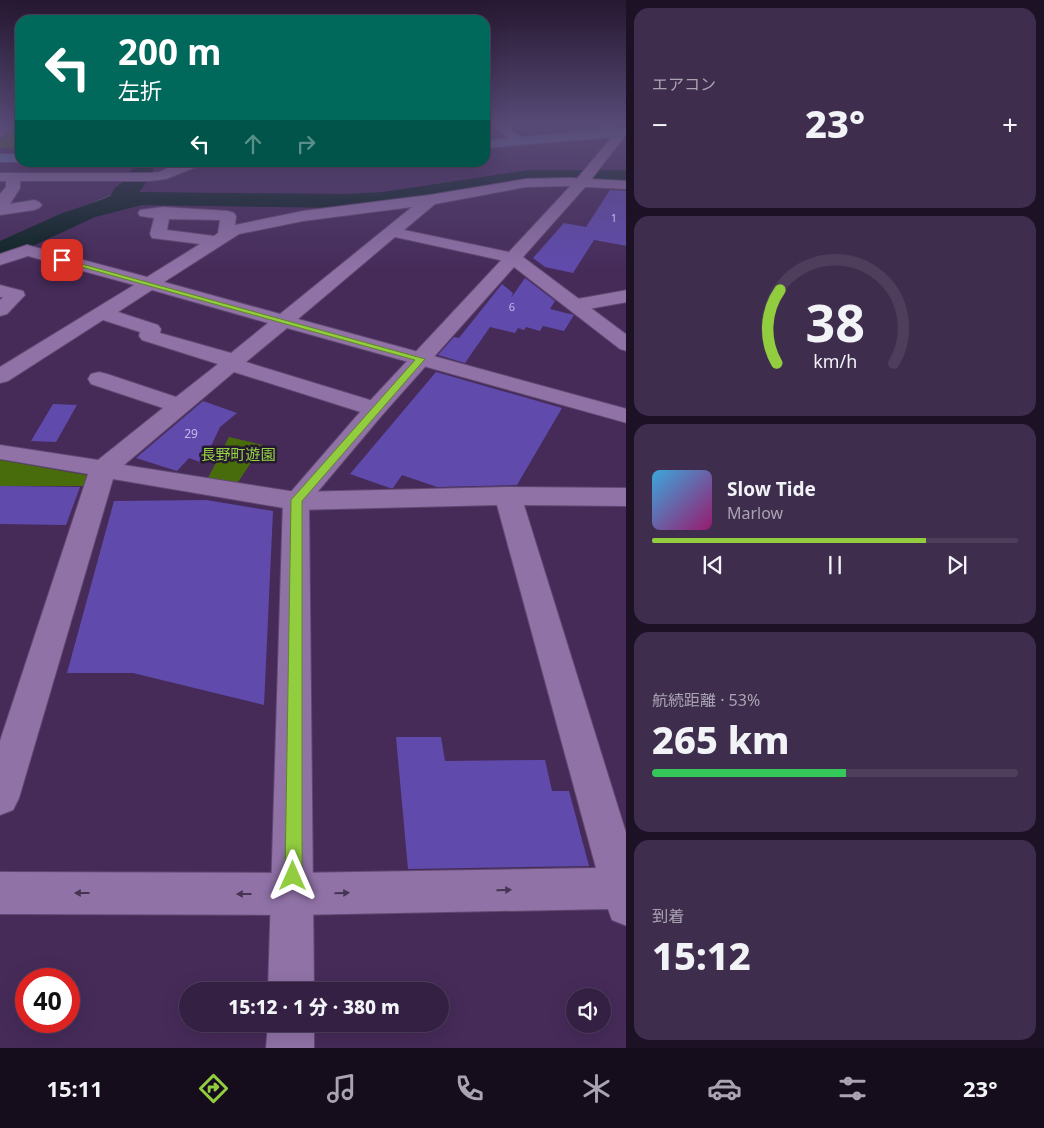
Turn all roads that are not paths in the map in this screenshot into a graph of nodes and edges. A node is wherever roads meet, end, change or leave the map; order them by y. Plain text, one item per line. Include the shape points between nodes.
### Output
1 (169, 173) edge
2 (590, 173) edge
3 (90, 176) junction
4 (6, 177) edge
5 (586, 178) junction
6 (626, 185) edge
7 (80, 193) dead end
8 (430, 200) junction
9 (34, 206) dead end
10 (0, 209) edge
11 (163, 212) junction
12 (146, 213) dead end
13 (392, 232) junction
14 (221, 238) junction
15 (514, 258) junction
16 (0, 260) edge
17 (151, 284) junction
18 (0, 291) edge
19 (626, 296) edge
20 (577, 305) junction
21 (0, 310) edge
22 (103, 313) junction
23 (282, 320) junction
24 (625, 342) edge
25 (420, 359) junction
26 (230, 364) junction
27 (0, 376) edge
28 (99, 379) dead end
29 (179, 406) junction
30 (375, 409) junction
31 (626, 416) edge
32 (0, 452) edge
33 (103, 469) junction
34 (508, 496) junction
35 (626, 497) edge
36 (296, 500) junction
37 (0, 798) edge
38 (0, 892) edge
39 (293, 894) junction
40 (625, 894) edge
41 (291, 982) edge
42 (291, 1032) edge
43 (290, 1048) edge

1 - 3 street via 150,177
2 - 5 street
3 - 4 street
3 - 7 street
4 - 10 street via 13,188
5 - 6 street
5 - 8 street via 526,183
5 - 15 street
8 - 13 street
8 - 14 street via 303,216 234,230
9 - 10 street
11 - 12 street
11 - 14 street via 158,234
11 - 14 street via 228,216
13 - 15 street
13 - 23 street
14 - 17 street
15 - 20 street
15 - 25 street
16 - 17 street via 27,250
17 - 22 street
17 - 23 street
18 - 21 street via 16,295
19 - 20 street
20 - 24 street
22 - 26 street via 152,329 149,336 223,357
22 - 27 street
23 - 25 street
23 - 26 street
25 - 30 street
25 - 31 street
26 - 29 street
26 - 30 street
28 - 29 street
29 - 33 street
30 - 36 street
32 - 33 street
33 - 36 street
33 - 37 street
34 - 35 street
34 - 36 street
34 - 40 street
36 - 39 street
39 -> 38 street
39 -> 40 street
39 - 41 street
42 - 43 street

